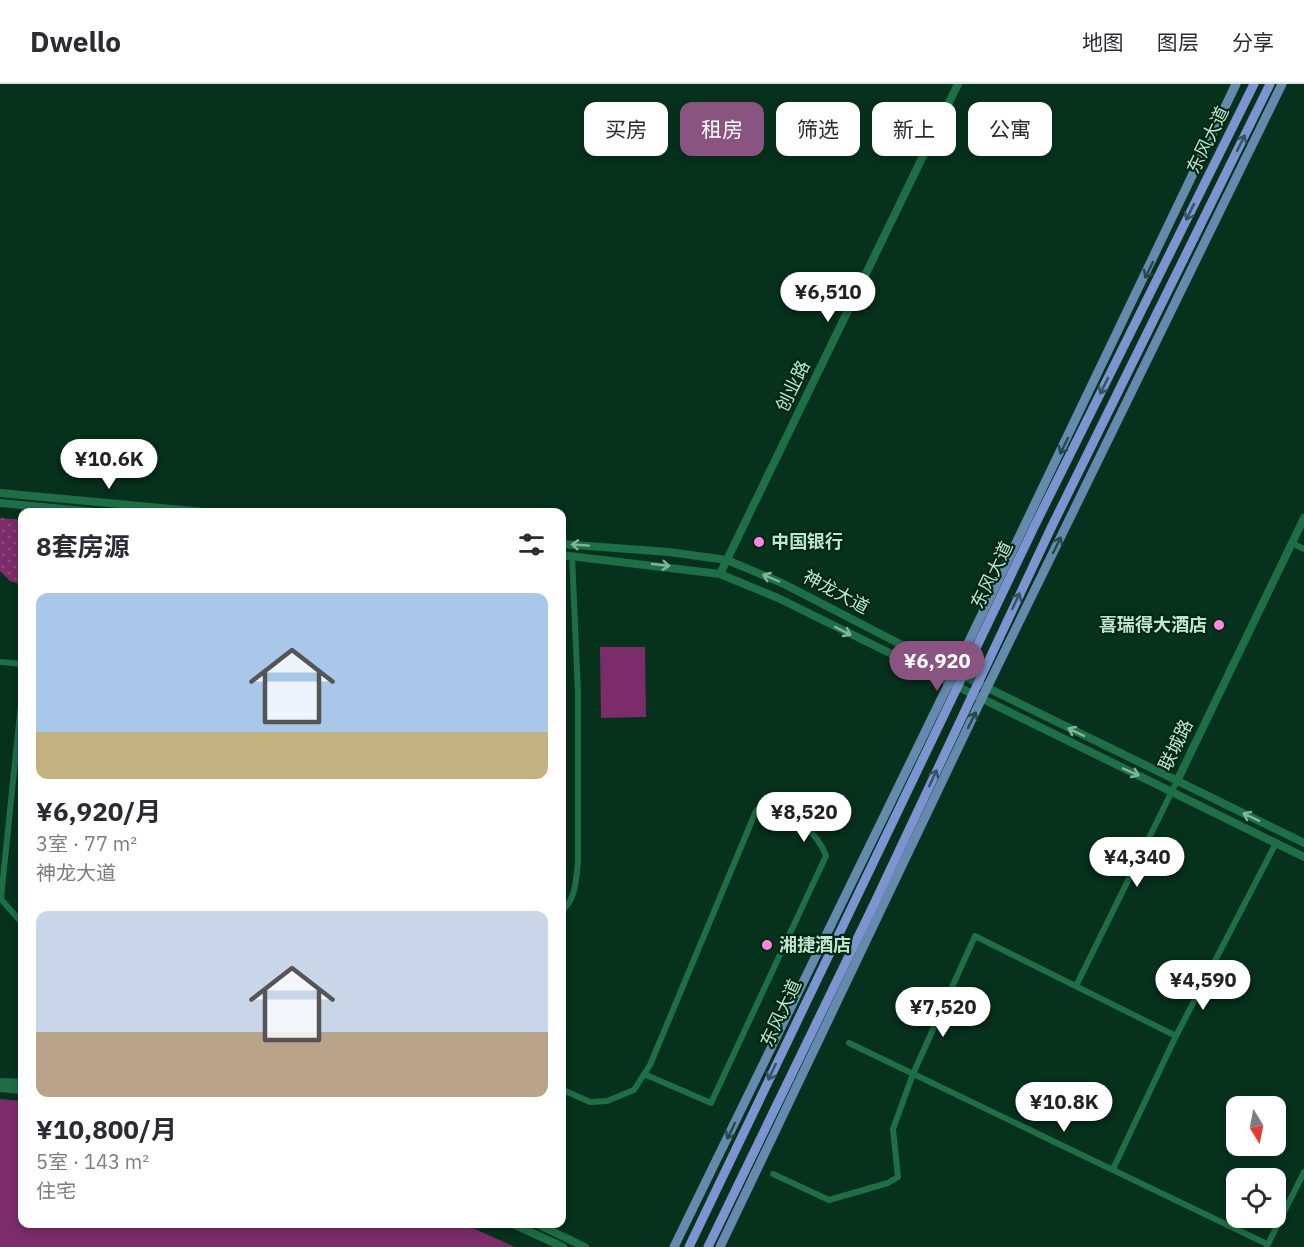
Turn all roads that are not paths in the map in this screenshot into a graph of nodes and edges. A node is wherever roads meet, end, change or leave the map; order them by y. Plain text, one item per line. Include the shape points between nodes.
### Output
1 (958, 84) edge
2 (1236, 84) edge
3 (1254, 84) edge
4 (1270, 84) edge
5 (1282, 84) edge
6 (0, 494) edge
7 (0, 503) edge
8 (54, 508) edge
9 (158, 508) edge
10 (1304, 518) edge
11 (1292, 543) junction
12 (566, 544) edge
13 (1304, 549) edge
14 (566, 555) edge
15 (572, 556) junction
16 (727, 560) junction
17 (720, 574) junction
18 (0, 662) edge
19 (18, 664) edge
20 (955, 671) junction
21 (949, 683) junction
22 (988, 688) junction
23 (981, 700) junction
24 (18, 737) edge
25 (1177, 781) junction
26 (1172, 790) junction
27 (12, 801) junction
28 (18, 802) edge
29 (1276, 843) junction
30 (1304, 843) edge
31 (1304, 857) edge
32 (1, 898) edge
33 (566, 907) edge
34 (18, 918) edge
35 (1076, 986) junction
36 (1176, 1036) junction
37 (849, 1043) dead end
38 (644, 1074) junction
39 (914, 1074) junction
40 (0, 1082) edge
41 (18, 1083) edge
42 (0, 1088) edge
43 (18, 1090) edge
44 (566, 1091) edge
45 (1113, 1169) junction
46 (1304, 1172) edge
47 (772, 1174) dead end
48 (522, 1228) edge
49 (545, 1228) edge
50 (1267, 1246) edge
51 (563, 1247) edge
52 (585, 1247) edge
53 (674, 1247) edge
54 (689, 1247) edge
55 (708, 1247) edge
56 (720, 1247) edge

1 - 16 main road, 创业路
2 -> 20 main road
3 -> 54 highway, 东风大道 via 1014,568
55 -> 4 highway, 东风大道 via 1052,526
22 -> 5 main road
6 - 9 main road
7 - 8 main road
10 - 11 main road, 联城路
11 - 13 street
11 - 25 main road, 联城路
16 -> 12 main road, 神龙大道
14 - 15 main road, 神龙大道
15 -> 17 main road, 神龙大道
15 - 33 street via 578,693 578,862 575,888
16 - 17 main road, 创业路
20 -> 16 main road, 神龙大道 via 782,583
17 -> 21 main road, 神龙大道
18 - 19 street
20 - 21 main road
20 - 22 main road, 神龙大道
21 - 23 main road, 神龙大道
21 -> 53 main road
22 - 23 main road
25 -> 22 main road, 神龙大道
23 -> 26 main road, 神龙大道
56 -> 23 main road
24 - 27 street
25 - 26 street, 联城路
30 -> 25 main road, 神龙大道
26 - 29 main road, 神龙大道
26 - 35 street, 联城路
27 - 28 street
27 - 32 street
29 - 31 main road, 神龙大道
29 - 36 street
32 - 34 street
35 - 36 street
35 - 39 street via 975,936
36 - 45 street
37 - 39 street
38 - 38 street via 756,811 765,803 776,805 806,828 823,846 826,856 711,1102
38 - 44 street via 633,1090 607,1101 590,1102
39 - 45 street
39 - 47 street via 893,1129 898,1177 829,1200
40 - 41 main road
42 - 43 main road
45 - 50 street
46 - 50 street
48 - 51 main road
49 - 52 main road

